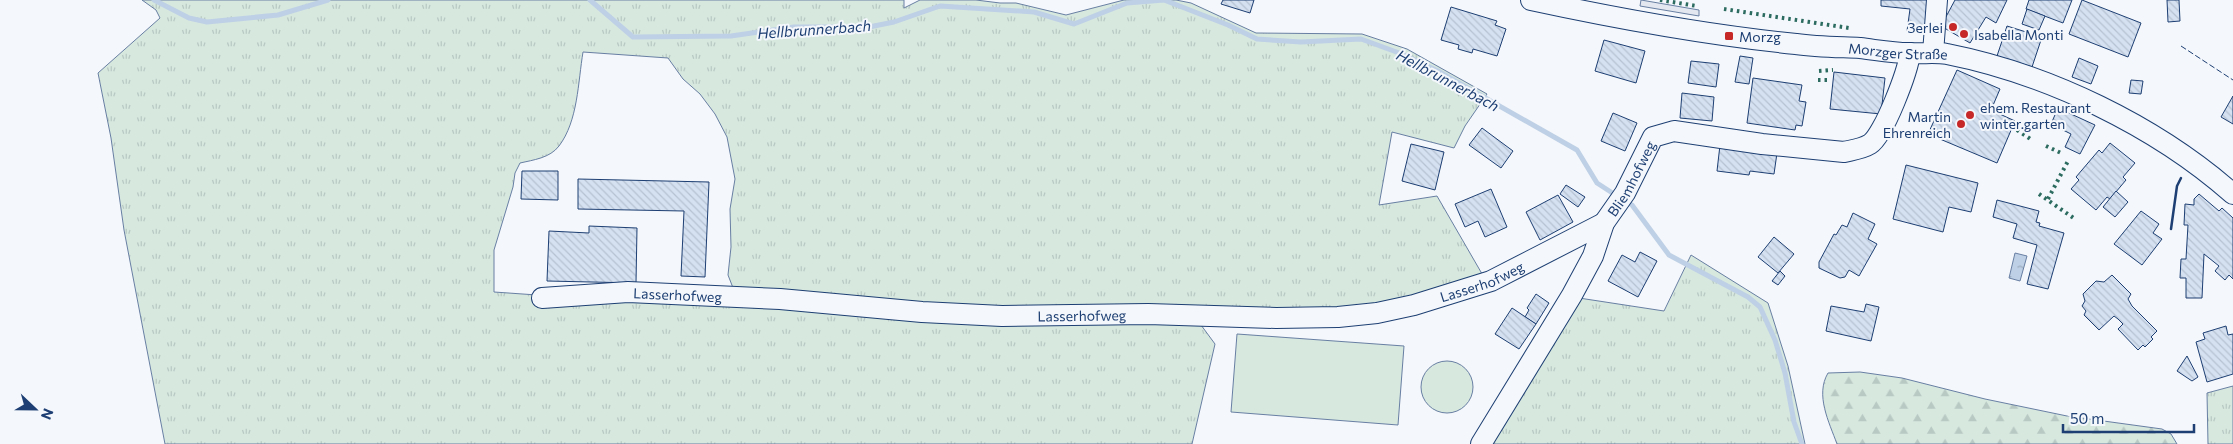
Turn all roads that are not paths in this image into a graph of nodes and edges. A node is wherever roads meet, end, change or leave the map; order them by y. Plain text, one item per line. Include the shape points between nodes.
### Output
1 (1532, 0) edge
2 (1937, 0) edge
3 (1910, 53) junction
4 (1933, 53) junction
5 (2233, 194) edge
6 (1604, 223) junction
7 (542, 298) dead end
8 (1481, 444) edge

1 - 3 street, Morzger Straße via 1708,33
2 - 4 street
3 - 4 street, Morzger Straße
3 - 6 street, Bliemhofweg via 1900,88 1871,144 1844,152 1674,131 1654,138
4 - 5 street, Morzger Straße via 2036,80 2115,114 2181,154
6 - 7 street, Lasserhofweg via 1491,281 1414,305 1338,317 1002,316 780,299 628,292
6 - 8 street, Bliemhofweg via 1593,256 1572,295

